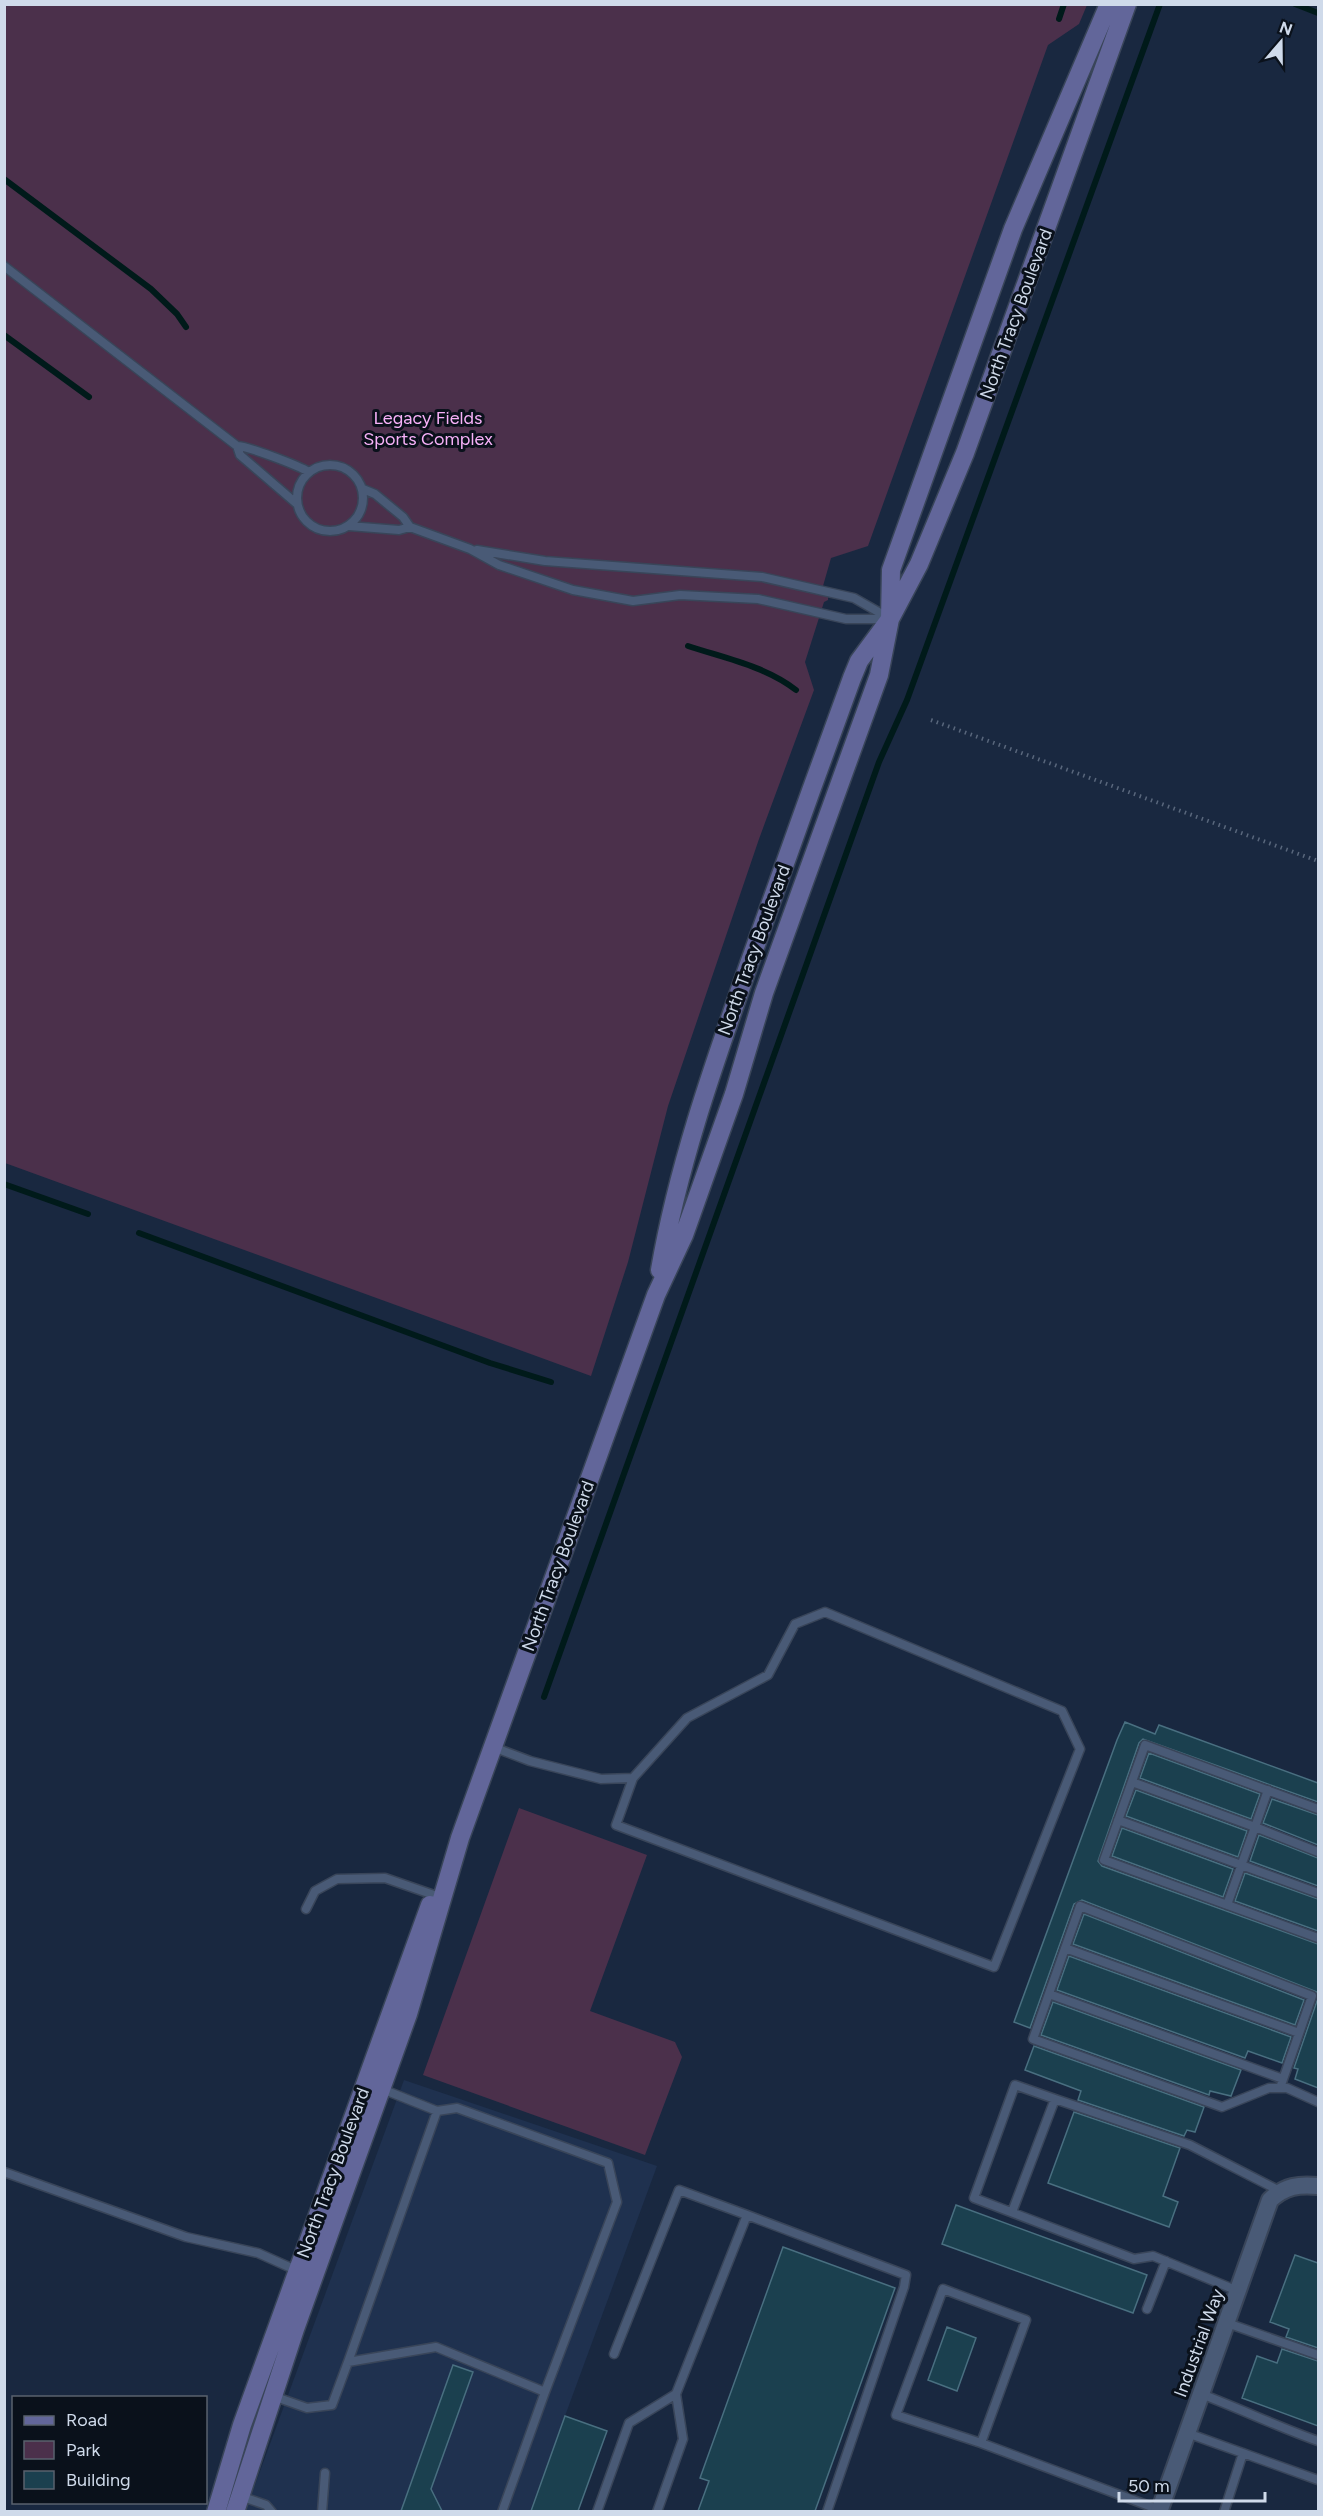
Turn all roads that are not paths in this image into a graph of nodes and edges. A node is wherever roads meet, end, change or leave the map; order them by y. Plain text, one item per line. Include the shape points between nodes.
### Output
1 (1109, 4) edge
2 (1127, 4) edge
3 (4, 266) edge
4 (237, 446) junction
5 (309, 472) junction
6 (363, 489) junction
7 (297, 504) junction
8 (349, 526) junction
9 (410, 526) junction
10 (470, 549) junction
11 (890, 618) junction
12 (656, 1295) junction
13 (492, 1747) junction
14 (633, 1778) junction
15 (1132, 1782) junction
16 (1268, 1790) junction
17 (1318, 1809) edge
18 (1118, 1820) junction
19 (1255, 1827) junction
20 (460, 1838) junction
21 (1318, 1852) edge
22 (1241, 1866) junction
23 (1318, 1893) edge
24 (434, 1895) junction
25 (1227, 1905) junction
26 (306, 1909) dead end
27 (1318, 1938) edge
28 (1065, 1948) junction
29 (1049, 1994) junction
30 (1299, 2033) junction
31 (1283, 2079) junction
32 (1280, 2088) junction
33 (382, 2089) junction
34 (1055, 2099) junction
35 (1318, 2102) edge
36 (437, 2112) junction
37 (4, 2172) edge
38 (1318, 2186) edge
39 (1280, 2191) junction
40 (1011, 2212) junction
41 (747, 2215) junction
42 (1166, 2261) junction
43 (298, 2271) junction
44 (1238, 2291) junction
45 (1147, 2309) dead end
46 (1227, 2323) junction
47 (614, 2354) dead end
48 (1318, 2355) edge
49 (348, 2362) junction
50 (545, 2392) junction
51 (676, 2394) junction
52 (1201, 2394) junction
53 (273, 2396) junction
54 (1187, 2433) junction
55 (1318, 2441) edge
56 (981, 2443) junction
57 (1242, 2453) junction
58 (325, 2472) dead end
59 (1318, 2480) edge
60 (237, 2504) edge
61 (216, 2511) edge
62 (272, 2511) edge
63 (322, 2511) edge
64 (502, 2511) edge
65 (597, 2511) edge
66 (657, 2511) edge
67 (827, 2511) edge
68 (1160, 2511) edge
69 (1224, 2511) edge

1 - 11 main road, North Tracy Boulevard via 1013,229 894,559
2 - 11 main road, North Tracy Boulevard via 965,453 919,564
3 - 4 lane
4 - 5 lane via 248,446
4 - 7 lane via 240,455
5 - 6 lane via 330,464 342,466 358,479
5 - 7 lane via 301,481
6 - 8 lane via 362,510
6 - 9 lane via 375,494
7 - 8 lane via 309,524 319,529 329,532
8 - 9 lane via 399,530
9 - 10 lane
10 - 11 lane via 557,562 762,577 854,598
10 - 11 lane via 499,565 546,582 601,596 633,601 680,595 720,596 779,603 846,619
11 - 12 main road, North Tracy Boulevard via 879,675 764,993 743,1068 684,1235
11 - 12 main road, North Tracy Boulevard via 852,678 710,1075 667,1231
12 - 13 main road, North Tracy Boulevard
13 - 14 lane via 601,1779
13 - 20 main road, North Tracy Boulevard
14 - 14 lane via 687,1718 768,1675 795,1624 825,1612 1062,1711 1080,1749 994,1967 616,1825
15 - 16 lane via 1145,1745
15 - 18 lane
15 - 19 lane
16 - 17 lane
16 - 19 lane
18 - 22 lane
18 - 25 lane via 1104,1860
19 - 21 lane
19 - 22 lane
20 - 24 main road, North Tracy Boulevard
20 - 33 main road, North Tracy Boulevard
22 - 23 lane
22 - 25 lane
24 - 26 lane via 386,1878 337,1879 315,1891
24 - 43 main road, North Tracy Boulevard
25 - 27 lane
28 - 29 lane
28 - 30 lane
28 - 30 lane via 1080,1906 1312,1996
29 - 31 lane
29 - 32 lane via 1033,2039 1222,2107 1269,2088
30 - 31 lane
31 - 32 lane
32 - 35 lane
33 - 36 lane
33 - 53 main road, North Tracy Boulevard
34 - 39 lane via 1190,2145
34 - 40 lane
34 - 40 lane via 1015,2085 974,2198
36 - 49 lane
36 - 50 lane via 457,2108 608,2163 617,2202
37 - 43 lane via 186,2237 258,2253
38 - 39 street via 1302,2184
39 - 44 street, Industrial Way via 1270,2200
40 - 42 lane via 1134,2259 1153,2256
41 - 47 lane via 679,2190
41 - 51 lane
41 - 67 lane via 906,2275
42 - 44 lane
42 - 45 lane
43 - 61 main road, North Tracy Boulevard via 237,2439
44 - 46 street, Industrial Way
46 - 48 lane
46 - 52 street, Industrial Way
49 - 50 lane via 436,2347
49 - 53 lane via 332,2405 307,2408
50 - 64 lane
51 - 65 lane via 628,2423
51 - 66 lane via 683,2439
52 - 54 street, Industrial Way
52 - 55 lane
53 - 60 main road, North Tracy Boulevard
54 - 57 lane
54 - 68 street, Industrial Way
56 - 56 lane via 1026,2320 943,2289 896,2415
56 - 68 lane
57 - 59 lane
57 - 69 lane
58 - 63 lane
60 - 62 lane via 266,2505

